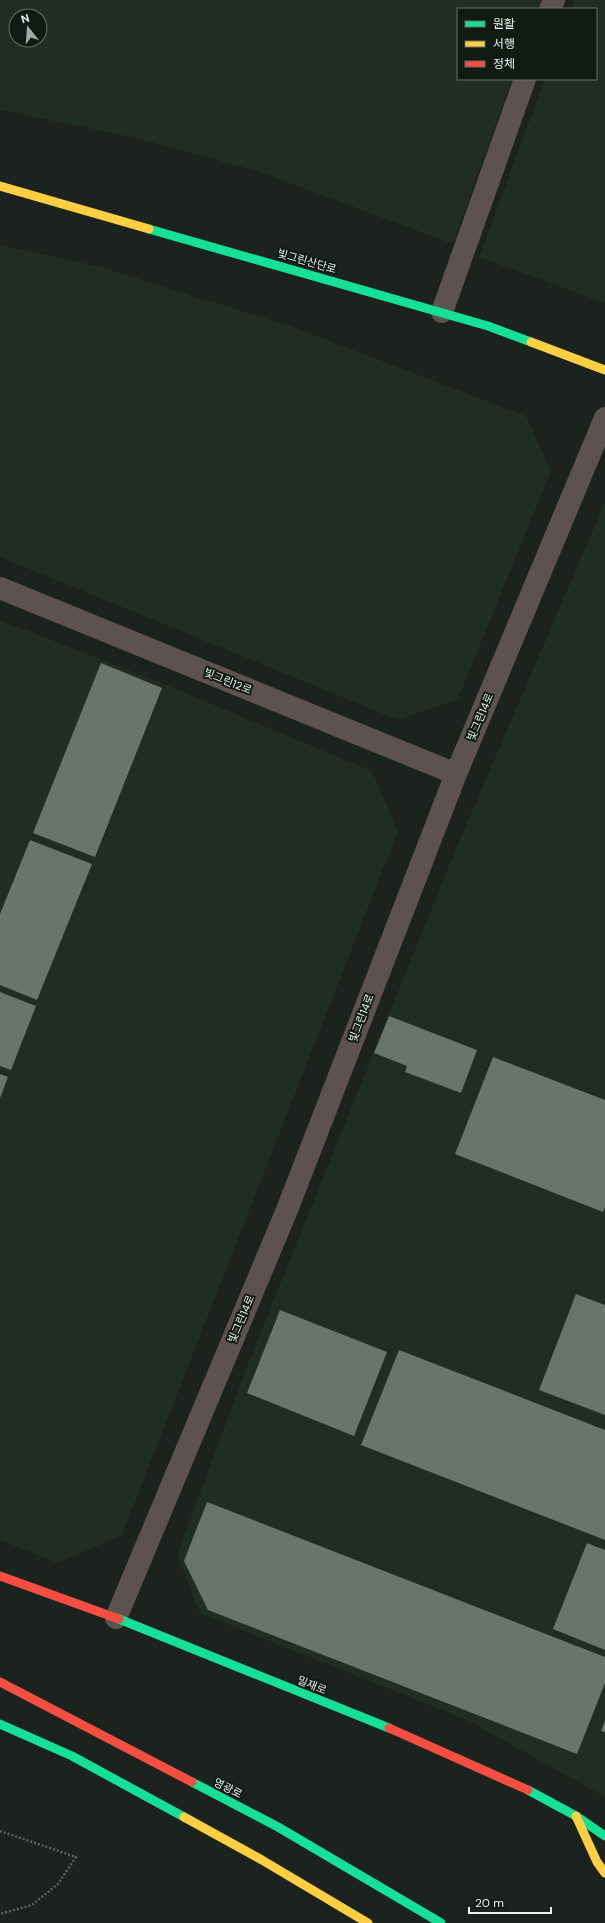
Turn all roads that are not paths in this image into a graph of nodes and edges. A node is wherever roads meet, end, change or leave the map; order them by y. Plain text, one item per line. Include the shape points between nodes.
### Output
1 (525, 80) edge
2 (0, 186) edge
3 (442, 312) junction
4 (605, 370) edge
5 (605, 418) edge
6 (0, 588) edge
7 (456, 774) junction
8 (0, 1576) edge
9 (116, 1618) junction
10 (0, 1682) edge
11 (0, 1724) edge
12 (576, 1816) junction
13 (605, 1836) edge
14 (605, 1873) edge
15 (368, 1923) edge
16 (441, 1923) edge

1 - 3 street
2 - 3 main road, 빛그린산단로
3 - 4 main road, 빛그린산단로 via 488,326
5 - 7 street, 빛그린14로
6 - 7 street, 빛그린12로
7 - 9 street, 빛그린14로 via 287,1210
8 - 9 main road, 밀재로
9 - 12 main road, 밀재로 via 393,1730 519,1785
10 - 16 main road, 영광로 via 278,1827
11 - 15 main road via 72,1756 262,1860
12 - 13 main road, 밀재로
12 - 14 main road via 597,1862

